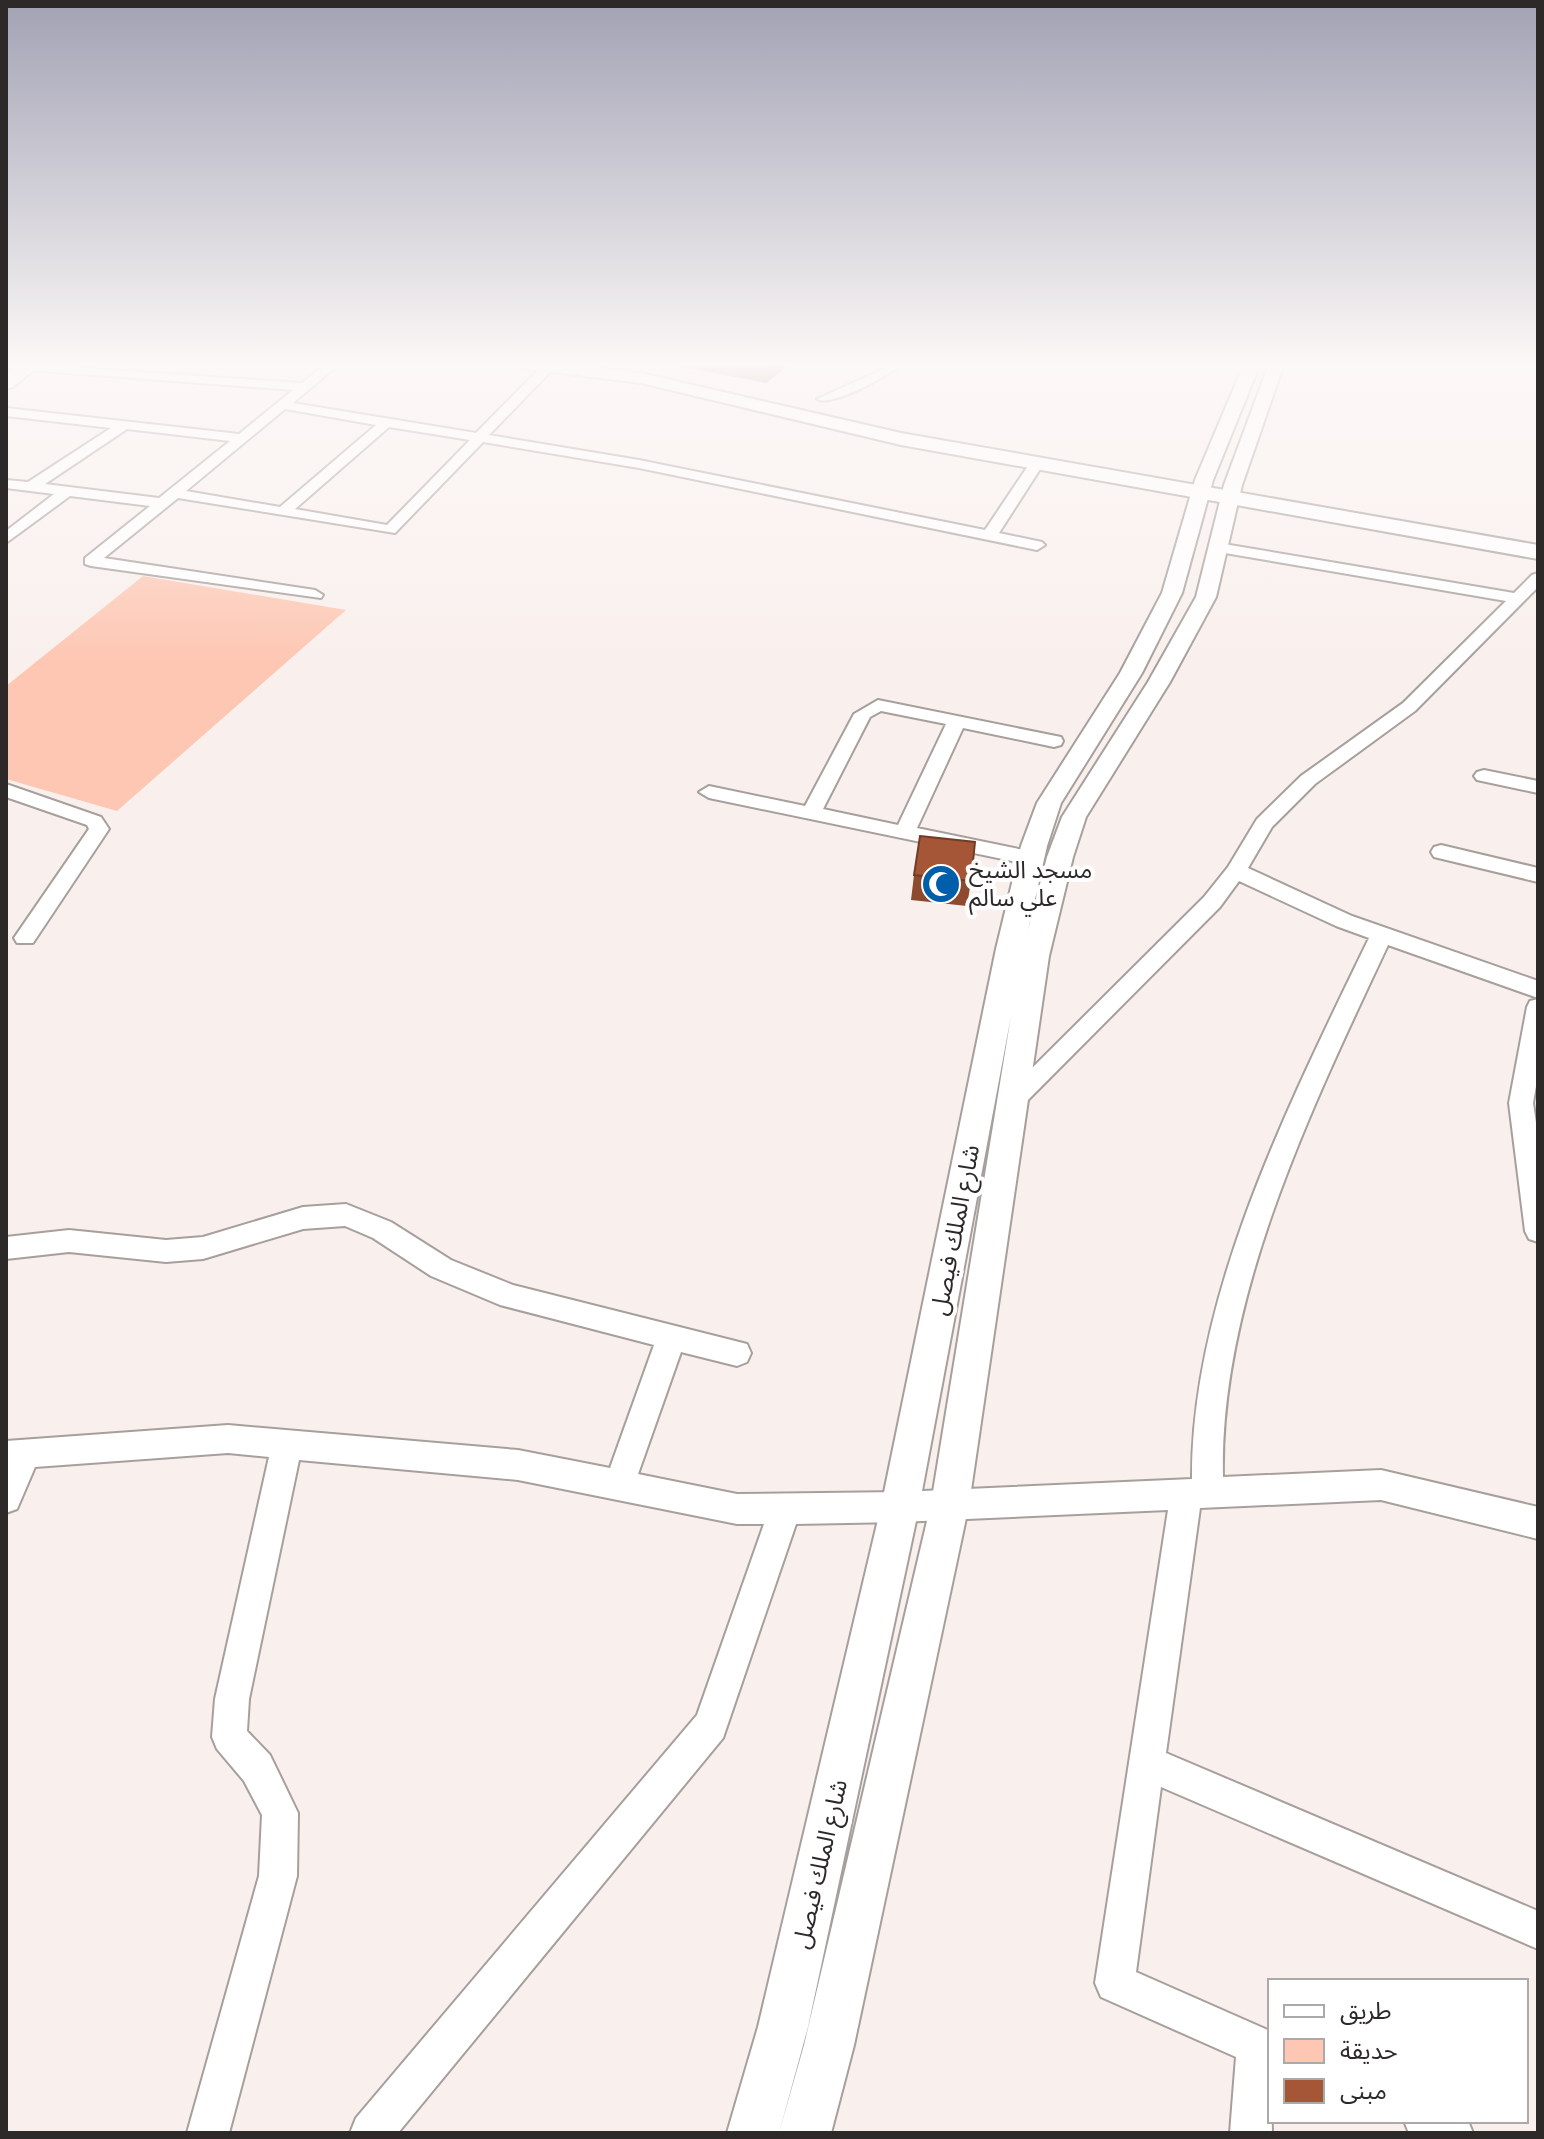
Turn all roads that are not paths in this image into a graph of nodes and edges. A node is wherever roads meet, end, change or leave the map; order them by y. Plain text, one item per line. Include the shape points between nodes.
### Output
1 (1037, 463) edge
2 (66, 464) edge
3 (211, 464) edge
4 (339, 464) edge
5 (455, 464) edge
6 (638, 464) edge
7 (1043, 464) edge
8 (1086, 464) edge
9 (1211, 464) edge
10 (1242, 464) edge
11 (6, 484) edge
12 (1202, 486) junction
13 (31, 487) junction
14 (68, 491) junction
15 (1232, 491) junction
16 (175, 493) junction
17 (162, 503) junction
18 (283, 512) junction
19 (989, 536) junction
20 (6, 538) edge
21 (1538, 540) edge
22 (1037, 545) dead end
23 (1218, 548) junction
24 (1538, 552) edge
25 (1538, 578) edge
26 (315, 595) dead end
27 (1518, 598) junction
28 (957, 720) junction
29 (1054, 741) dead end
30 (1484, 776) dead end
31 (1538, 787) edge
32 (6, 790) edge
33 (709, 792) dead end
34 (811, 813) junction
35 (905, 832) junction
36 (1441, 852) dead end
37 (1031, 858) junction
38 (1236, 871) junction
39 (1538, 875) edge
40 (1381, 936) junction
41 (25, 938) dead end
42 (1538, 990) edge
43 (1538, 1007) edge
44 (1013, 1099) junction
45 (1530, 1105) edge
46 (1538, 1231) edge
47 (6, 1248) edge
48 (671, 1338) junction
49 (737, 1353) dead end
50 (287, 1445) junction
51 (16, 1454) edge
52 (619, 1485) junction
53 (1197, 1493) junction
54 (6, 1498) edge
55 (950, 1504) junction
56 (900, 1507) junction
57 (785, 1509) junction
58 (1538, 1523) edge
59 (1147, 1763) junction
60 (1538, 1930) edge
61 (1264, 2049) edge
62 (1430, 2123) edge
63 (208, 2133) edge
64 (371, 2133) edge
65 (753, 2133) edge
66 (805, 2133) edge
67 (1251, 2133) edge
68 (1452, 2133) edge

1 - 19 street
2 - 13 street
3 - 16 street
4 - 18 street
5 - 18 street via 390,530
6 - 19 street
7 - 12 main road
8 - 12 main road
9 - 12 street, شارع الملك فيصل
10 - 15 street, شارع الملك فيصل
11 - 13 street
12 - 15 main road
12 - 37 street, شارع الملك فيصل via 1172,593 1131,673 1049,803
13 - 14 street
14 - 17 street
14 - 20 street
15 - 21 main road
15 - 23 street, شارع الملك فيصل
15 - 24 main road
16 - 17 street
16 - 18 street
17 - 26 street via 91,561
19 - 22 street
23 - 27 street
23 - 44 street, شارع الملك فيصل via 1206,597 1074,817 1035,956
25 - 27 street
27 - 38 street via 1409,707 1308,780 1264,823
28 - 29 street
28 - 34 street via 888,705 870,708
28 - 35 street
30 - 31 street
32 - 41 street via 94,821 99,829
33 - 34 street
34 - 35 street
35 - 37 street
36 - 39 street
37 - 56 street, شارع الملك فيصل
38 - 40 street
38 - 44 street via 1212,902
40 - 42 street
40 - 53 street via 1313,1079 1230,1305
43 - 45 street
44 - 55 street, شارع الملك فيصل
45 - 46 street
47 - 48 street via 69,1241 166,1251 203,1248 303,1218 346,1215 382,1230 441,1268 510,1296
48 - 49 street
48 - 52 street
50 - 51 street via 228,1439
50 - 52 street via 518,1465
50 - 63 street via 232,1699 229,1737 257,1768 280,1813 278,1876
51 - 54 street
52 - 57 street via 737,1509
53 - 55 street
53 - 58 street via 1381,1485
53 - 59 street
55 - 56 street
55 - 66 street, شارع الملك فيصل
56 - 57 street
56 - 65 street, شارع الملك فيصل via 783,2027
57 - 64 street via 711,1726
59 - 60 street
59 - 61 street via 1115,1983
61 - 67 street
62 - 68 street

